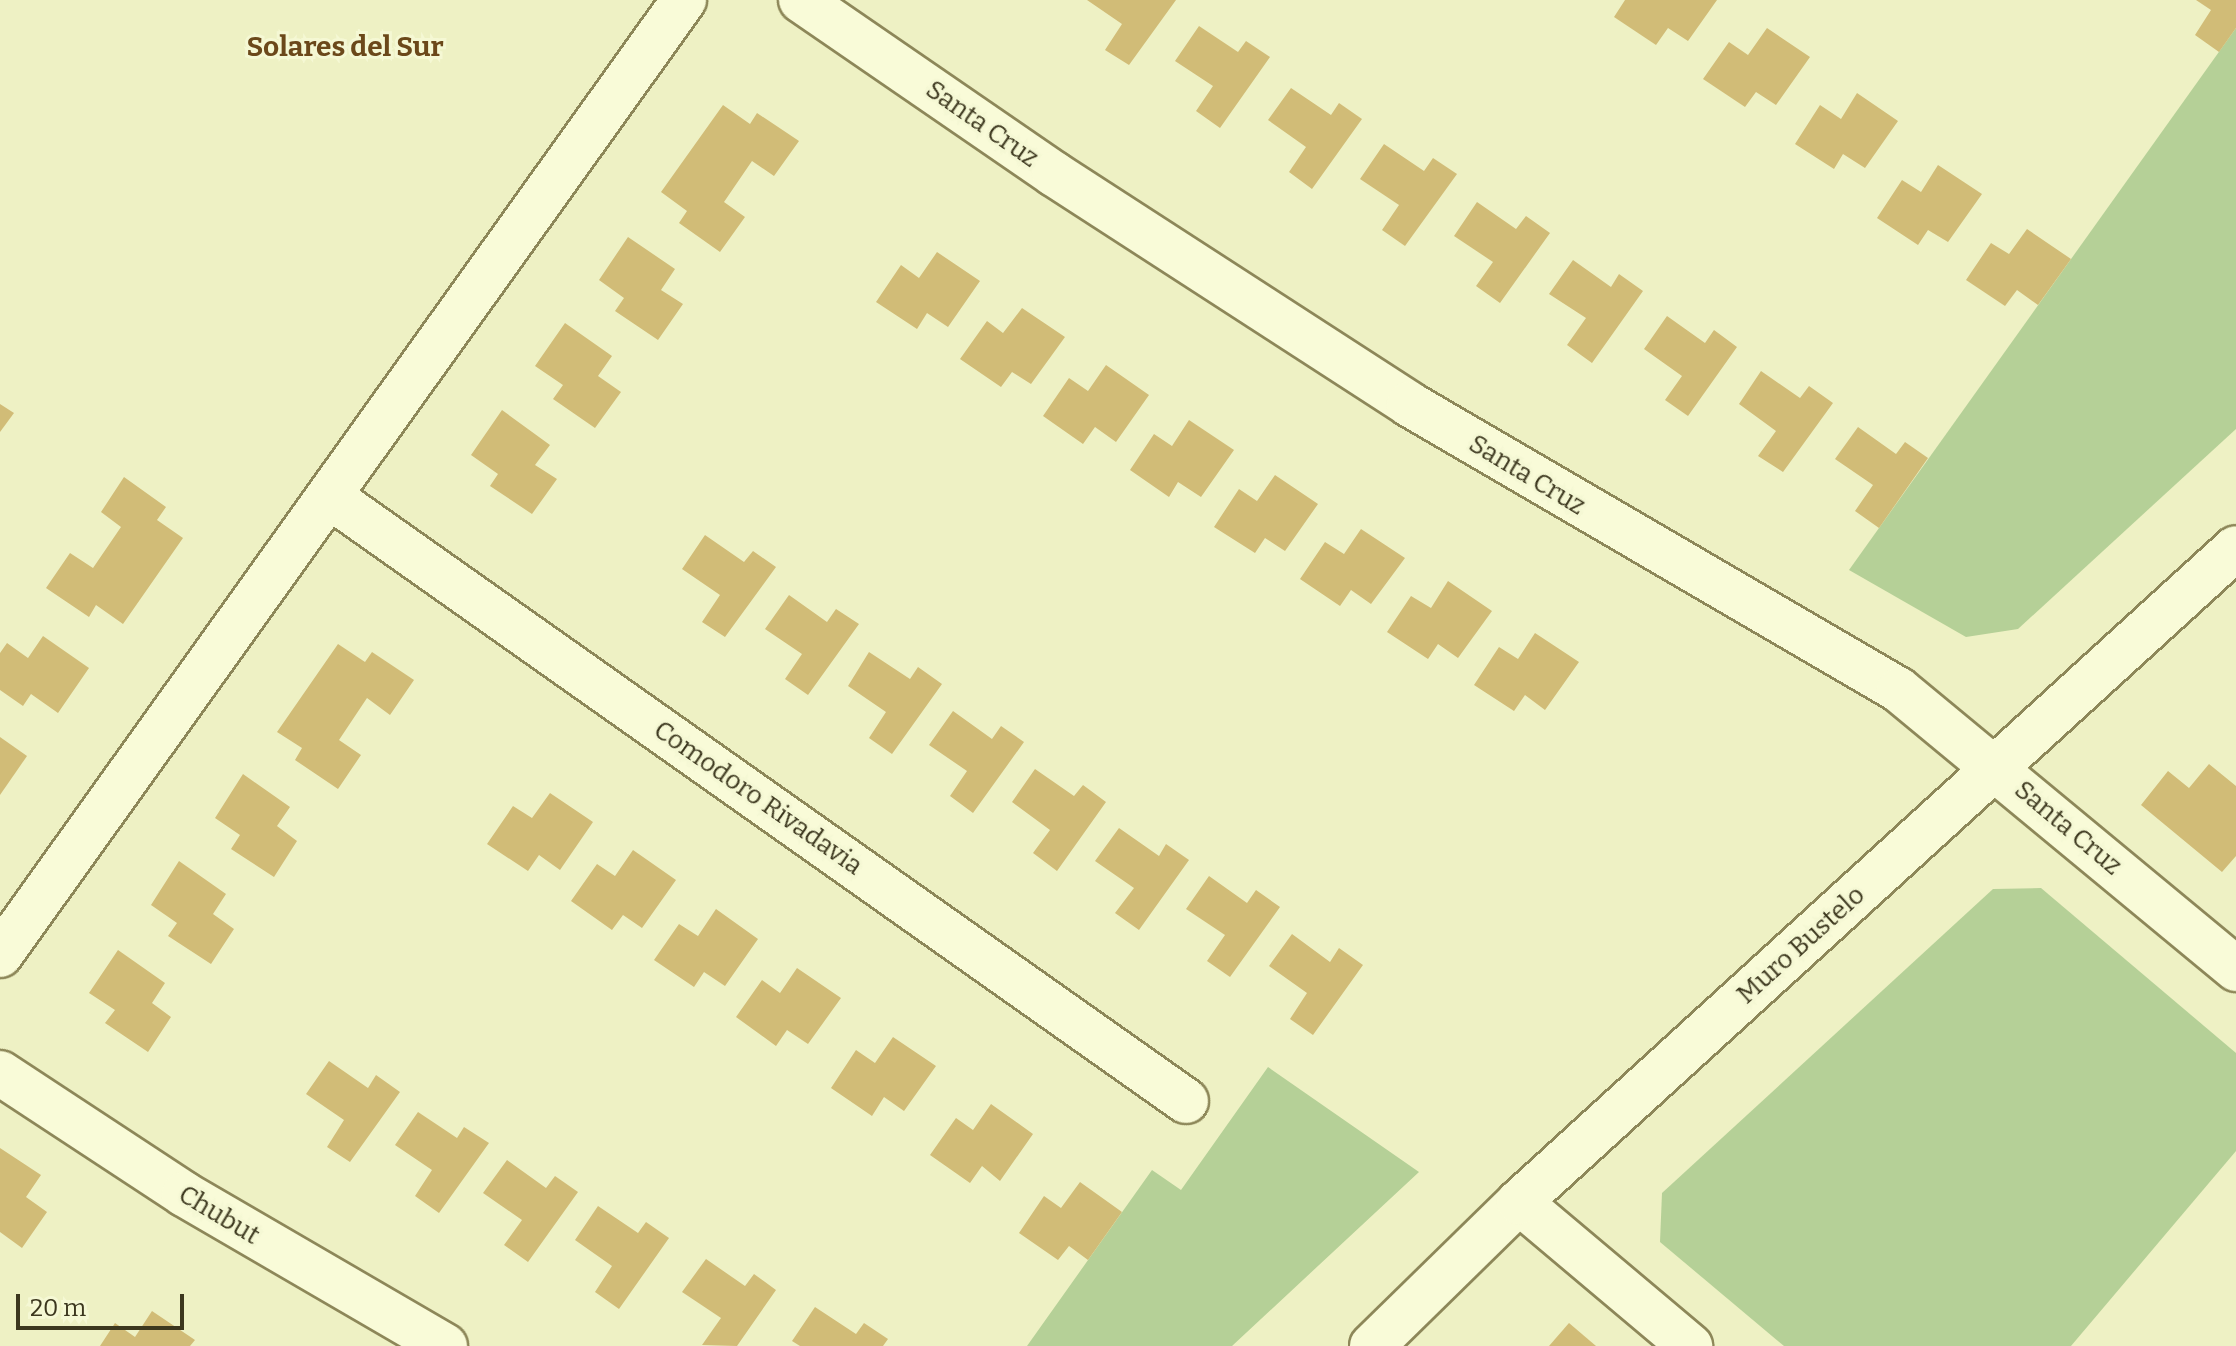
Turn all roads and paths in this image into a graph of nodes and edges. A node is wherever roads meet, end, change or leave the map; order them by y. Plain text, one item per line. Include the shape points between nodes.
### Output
1 (684, 0) edge
2 (801, 0) edge
3 (329, 496) junction
4 (2236, 548) edge
5 (1996, 768) junction
6 (0, 955) edge
7 (2236, 969) edge
8 (0, 1073) edge
9 (1186, 1101) dead end
10 (1519, 1202) junction
11 (445, 1346) edge
12 (1372, 1346) edge
13 (1690, 1346) edge

1 - 3 street
2 - 5 street, Santa Cruz via 1066,182 1409,404 1899,690
3 - 6 street
3 - 9 street, Comodoro Rivadavia
4 - 5 street, Muro Bustelo
5 - 7 street, Santa Cruz
5 - 10 street, Muro Bustelo
8 - 11 street, Chubut via 184,1194
10 - 12 street, Muro Bustelo
10 - 13 street

